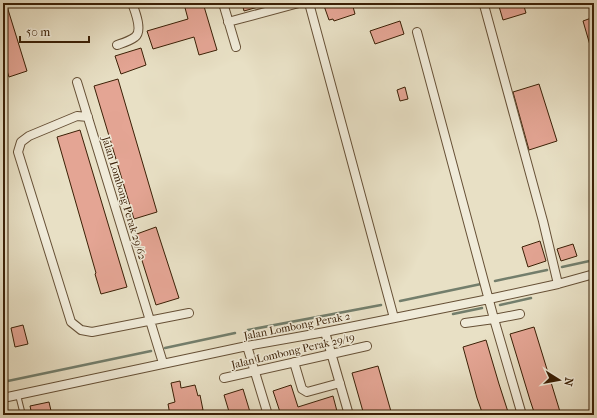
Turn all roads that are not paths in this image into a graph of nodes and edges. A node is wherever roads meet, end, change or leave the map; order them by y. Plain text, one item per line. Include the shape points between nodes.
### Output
1 (132, 3) edge
2 (223, 3) edge
3 (299, 3) edge
4 (309, 3) edge
5 (484, 5) dead end
6 (228, 22) junction
7 (417, 32) dead end
8 (117, 45) dead end
9 (236, 47) dead end
10 (77, 82) dead end
11 (88, 117) junction
12 (594, 274) edge
13 (558, 284) junction
14 (489, 299) junction
15 (189, 313) dead end
16 (520, 314) dead end
17 (394, 318) junction
18 (494, 319) junction
19 (150, 321) junction
20 (465, 323) dead end
21 (325, 332) junction
22 (246, 346) junction
23 (367, 346) dead end
24 (331, 354) junction
25 (294, 362) junction
26 (164, 363) junction
27 (254, 371) junction
28 (224, 378) dead end
29 (340, 383) junction
30 (18, 395) junction
31 (3, 398) edge
32 (23, 415) edge
33 (268, 415) edge
34 (349, 415) edge
35 (522, 415) edge

1 - 8 street via 138,33
2 - 6 street
3 - 6 street
4 - 17 street
5 - 13 street
6 - 9 street
7 - 14 street
10 - 11 street, Jalan Lombong Perak 29/62
11 - 19 street, Jalan Lombong Perak 29/62
11 - 19 street via 77,116 29,136 21,142 18,152 71,322 81,330 92,332
12 - 13 street, Jalan Lombong Perak 2
13 - 14 street, Jalan Lombong Perak 2
14 - 17 street, Jalan Lombong Perak 2
14 - 18 street
15 - 19 street
16 - 18 street
17 - 21 street, Jalan Lombong Perak 2
18 - 20 street
18 - 35 street
19 - 26 street, Jalan Lombong Perak 29/62
21 - 22 street, Jalan Lombong Perak 2
21 - 24 street
22 - 26 street, Jalan Lombong Perak 2
22 - 27 street
23 - 24 street, Jalan Lombong Perak 29/19
24 - 25 street, Jalan Lombong Perak 29/19
24 - 29 street
25 - 27 street, Jalan Lombong Perak 29/19
25 - 29 street via 304,391
26 - 30 street, Jalan Lombong Perak 2
27 - 28 street, Jalan Lombong Perak 29/19
27 - 33 street
29 - 34 street
30 - 31 street, Jalan Lombong Perak 2
30 - 32 lane

